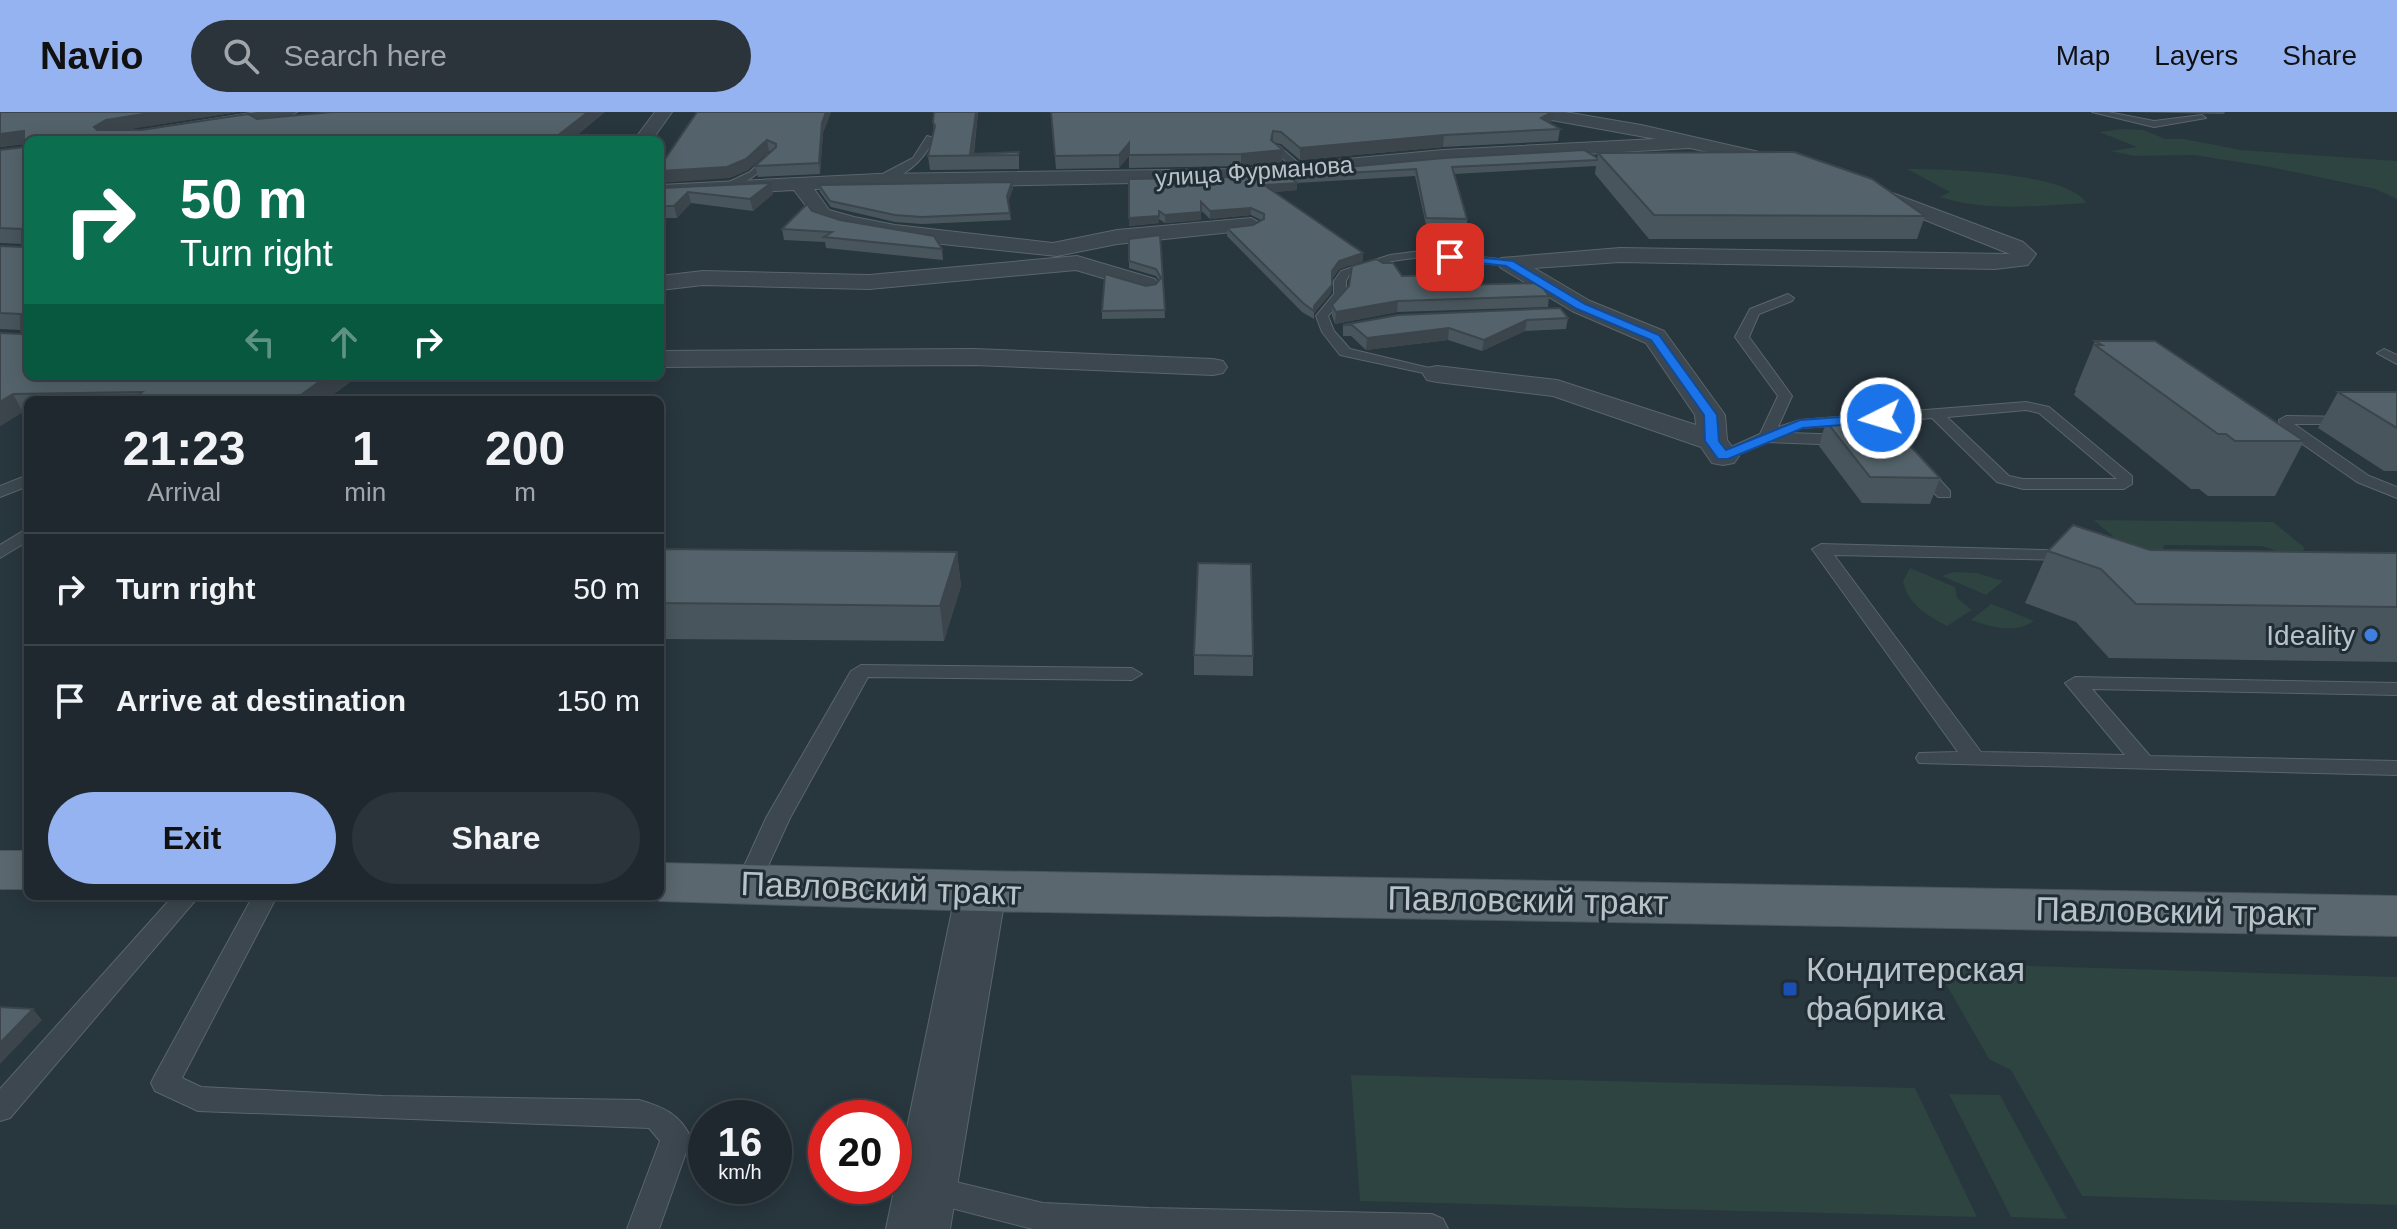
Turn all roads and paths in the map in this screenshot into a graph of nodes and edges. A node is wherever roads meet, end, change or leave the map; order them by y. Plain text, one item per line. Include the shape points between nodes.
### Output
1 (664, 112) edge
2 (1535, 112) edge
3 (2096, 112) edge
4 (2191, 112) edge
5 (297, 116) edge
6 (1642, 121) edge
7 (139, 136) edge
8 (646, 136) edge
9 (930, 138) edge
10 (1690, 143) junction
11 (1276, 148) edge
12 (771, 156) edge
13 (1301, 170) junction
14 (1810, 170) edge
15 (878, 180) junction
16 (1840, 180) edge
17 (800, 184) junction
18 (721, 188) junction
19 (664, 191) edge
20 (1251, 224) edge
21 (1057, 249) junction
22 (1077, 263) junction
23 (1509, 263) junction
24 (664, 283) edge
25 (1147, 284) edge
26 (1788, 298) dead end
27 (664, 359) edge
28 (1213, 367) dead end
29 (1437, 374) joint
30 (1935, 413) junction
31 (2368, 420) edge
32 (1766, 437) junction
33 (1862, 440) edge
34 (1718, 448) junction
35 (1903, 451) edge
36 (24, 484) edge
37 (0, 492) edge
38 (2397, 493) edge
39 (1944, 494) dead end
40 (24, 536) edge
41 (0, 553) edge
42 (2091, 560) edge
43 (1132, 674) dead end
44 (2397, 689) edge
45 (1927, 758) dead end
46 (1975, 759) junction
47 (2144, 763) junction
48 (2397, 768) edge
49 (0, 870) edge
50 (24, 870) edge
51 (664, 882) edge
52 (748, 884) junction
53 (981, 891) junction
54 (183, 900) edge
55 (263, 900) edge
56 (2397, 916) edge
57 (0, 1109) edge
58 (922, 1209) edge
59 (1150, 1226) edge
60 (643, 1229) edge
61 (1432, 1229) edge

1 - 8 street
2 - 6 street
3 - 4 lane via 2154,124 2202,118
5 - 7 street
6 - 10 street
9 - 15 lane via 918,160
10 - 13 street, улица Фурманова via 1443,156
10 - 14 street
11 - 13 lane
12 - 18 lane via 753,174
13 - 15 street, улица Фурманова via 1111,179
15 - 17 street, улица Фурманова
16 - 23 street via 2025,254 2020,260 1995,262 1620,255
17 - 18 street, улица Фурманова
17 - 21 street via 822,214 850,223
18 - 19 street, улица Фурманова
20 - 21 street via 1117,237
21 - 22 street
22 - 24 street via 869,282 703,278
22 - 25 street
23 - 29 lane via 1421,254 1345,273 1340,295 1322,316 1345,352
23 - 34 street via 1574,308 1655,337 1710,415
26 - 32 lane via 1754,312 1742,337 1785,396
27 - 28 street via 974,357
29 - 34 street via 1557,388
30 - 30 lane via 2026,406 2044,410 2126,479 2124,484 2023,484 2003,479
30 - 32 lane via 1800,424
31 - 38 lane via 2286,420 2286,426 2363,479
32 - 33 lane
32 - 34 lane
35 - 39 lane
36 - 37 lane
40 - 41 lane
42 - 46 lane via 2063,552 1821,549
43 - 52 lane via 861,671 778,818
44 - 47 lane via 2075,683
45 - 46 lane
46 - 47 lane
47 - 48 lane
49 - 50 main road
51 - 52 main road, Павловский тракт
52 - 53 main road, Павловский тракт
53 - 56 main road, Павловский тракт
53 - 58 street
54 - 57 lane
55 - 60 lane via 165,1083 198,1099 639,1113 658,1118 676,1138
58 - 59 lane
59 - 61 lane

